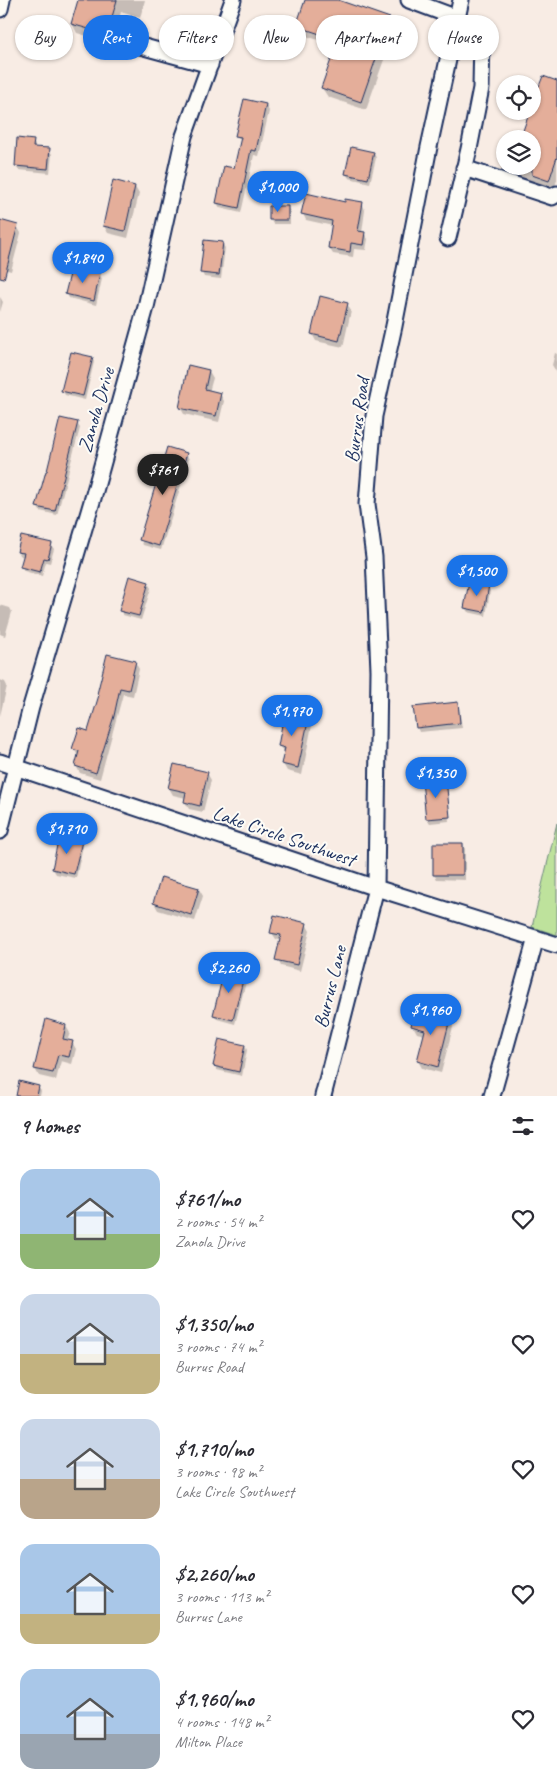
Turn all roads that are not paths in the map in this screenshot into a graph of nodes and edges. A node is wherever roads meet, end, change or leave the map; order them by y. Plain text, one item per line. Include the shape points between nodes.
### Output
1 (2, 0) edge
2 (233, 0) edge
3 (409, 0) edge
4 (461, 0) edge
5 (0, 9) edge
6 (440, 15) edge
7 (458, 15) edge
8 (149, 48) edge
9 (448, 60) edge
10 (481, 60) edge
11 (210, 65) junction
12 (464, 168) junction
13 (557, 194) edge
14 (448, 238) dead end
15 (0, 762) edge
16 (17, 767) junction
17 (0, 831) edge
18 (376, 888) junction
19 (536, 938) junction
20 (557, 945) edge
21 (323, 1096) edge
22 (492, 1096) edge

1 - 5 street
2 - 11 street, Zanola Drive
3 - 6 street
4 - 7 street, Burrus Road
8 - 11 street
9 - 18 street, Burrus Road via 374,416 367,504 374,557 379,670
10 - 12 street via 480,88
11 - 16 street, Zanola Drive via 184,136 146,307
12 - 13 street via 552,197
12 - 14 street
15 - 16 street, Lake Circle Southwest
16 - 17 street, Zanola Drive
16 - 18 street, Lake Circle Southwest
18 - 19 street, Lake Circle Southwest
18 - 21 street, Burrus Lane
19 - 20 street, Lake Circle Southwest
19 - 22 street

